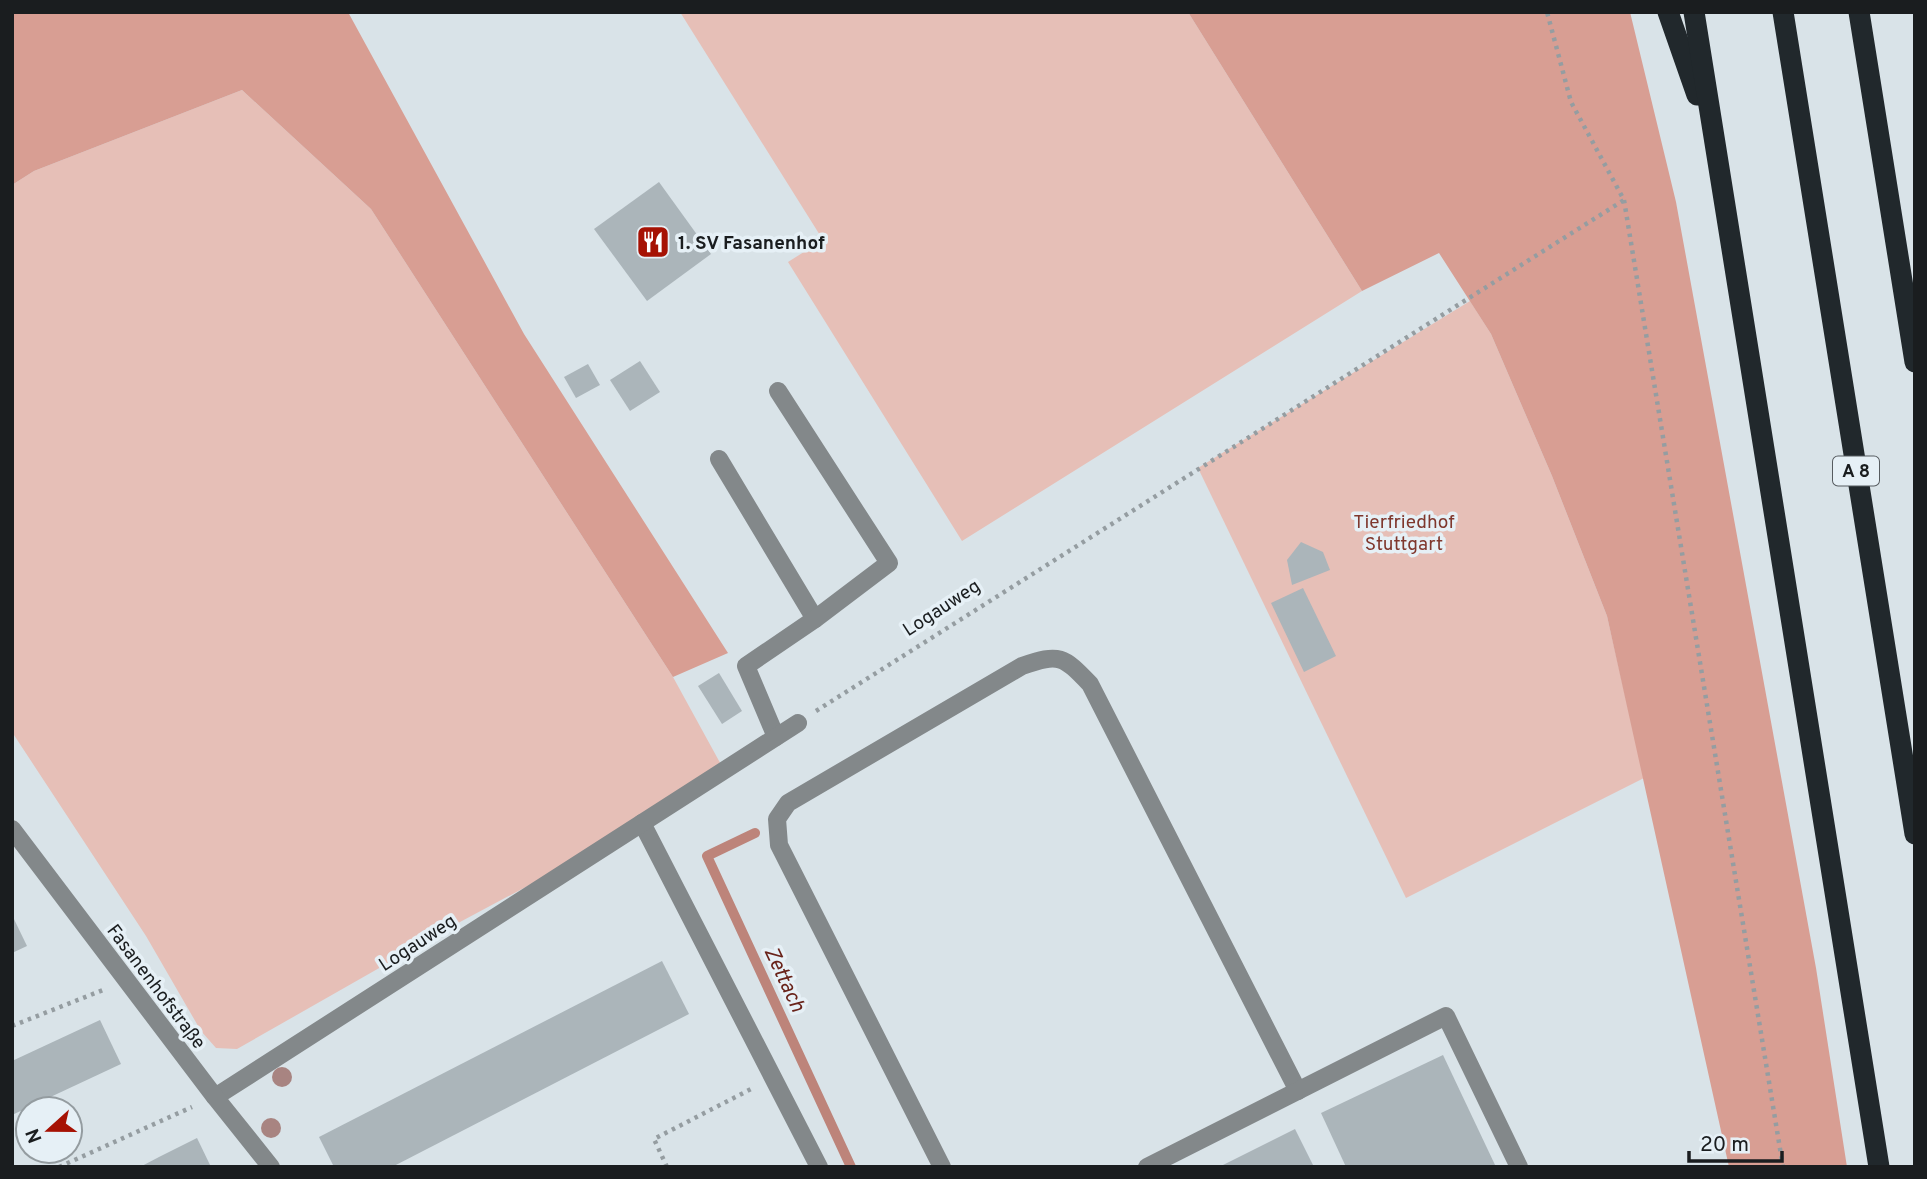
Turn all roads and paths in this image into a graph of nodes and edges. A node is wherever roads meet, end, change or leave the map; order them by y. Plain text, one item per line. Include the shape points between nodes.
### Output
1 (1547, 12) edge
2 (1668, 12) edge
3 (1694, 12) edge
4 (1783, 12) edge
5 (1858, 12) edge
6 (1714, 143) junction
7 (1624, 200) junction
8 (1915, 362) edge
9 (778, 391) dead end
10 (719, 459) dead end
11 (815, 619) junction
12 (798, 723) joint
13 (776, 737) junction
14 (642, 823) junction
15 (12, 829) edge
16 (1915, 834) edge
17 (127, 980) junction
18 (12, 1026) edge
19 (773, 1078) junction
20 (1298, 1091) junction
21 (215, 1097) junction
22 (59, 1167) edge
23 (271, 1167) edge
24 (667, 1167) edge
25 (819, 1167) edge
26 (942, 1167) edge
27 (1147, 1167) edge
28 (1519, 1167) edge
29 (1783, 1167) edge
30 (1879, 1167) edge

1 - 7 path via 1571,102
2 - 6 highway
3 - 6 highway
4 - 16 highway, A 8
5 - 8 highway
6 - 30 highway
7 - 12 path, Logauweg
7 - 29 path
9 - 11 street via 889,563
10 - 11 street
11 - 13 street via 746,666
12 - 13 street, Logauweg
13 - 14 street, Logauweg
14 - 19 street
14 - 21 street, Logauweg
15 - 17 street, Fasanenhofstraße
17 - 18 path
17 - 21 street, Fasanenhofstraße
19 - 24 path via 654,1139
19 - 25 street
20 - 26 street via 1090,684 1068,661 1046,658 1022,666 788,803 777,819 779,845
20 - 27 street
20 - 28 street via 1446,1016
21 - 22 path
21 - 23 street, Fasanenhofstraße

